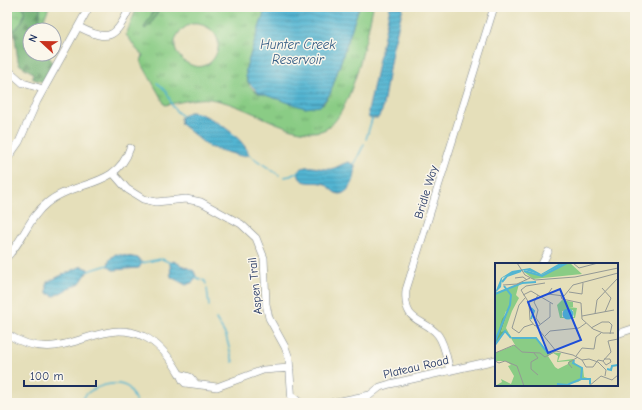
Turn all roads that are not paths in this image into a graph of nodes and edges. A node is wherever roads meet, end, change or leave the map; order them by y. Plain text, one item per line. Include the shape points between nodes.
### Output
1 (89, 7) edge
2 (130, 7) edge
3 (494, 7) edge
4 (79, 27) junction
5 (7, 69) edge
6 (44, 89) junction
7 (130, 148) dead end
8 (7, 158) edge
9 (112, 173) junction
10 (548, 252) dead end
11 (7, 257) edge
12 (542, 263) edge
13 (635, 328) edge
14 (7, 334) edge
15 (618, 334) edge
16 (495, 360) edge
17 (290, 368) junction
18 (450, 371) junction
19 (293, 400) edge
20 (343, 402) edge
21 (300, 403) edge
22 (331, 403) edge

1 - 4 street
2 - 4 street via 118,29 110,36 99,36
3 - 18 street, Bridle Way via 406,290 406,302 410,313 438,336
4 - 6 street
5 - 6 street via 23,82
6 - 8 street via 19,142
7 - 9 street via 126,157
9 - 11 street via 47,203
9 - 17 street, Aspen Trail via 127,189 143,199 156,202 196,200 212,207 251,233 264,254 269,318 287,352
10 - 12 street
13 - 15 street
14 - 17 street via 31,345 51,347 63,346 106,332 131,332 159,346 180,374 190,377 196,384 217,387 262,370
16 - 18 street, Plateau Road
17 - 19 street, Aspen Trail
18 - 20 street, Plateau Road via 390,384 380,387 370,395
19 - 21 street, Aspen Trail
20 - 22 street, Plateau Road

